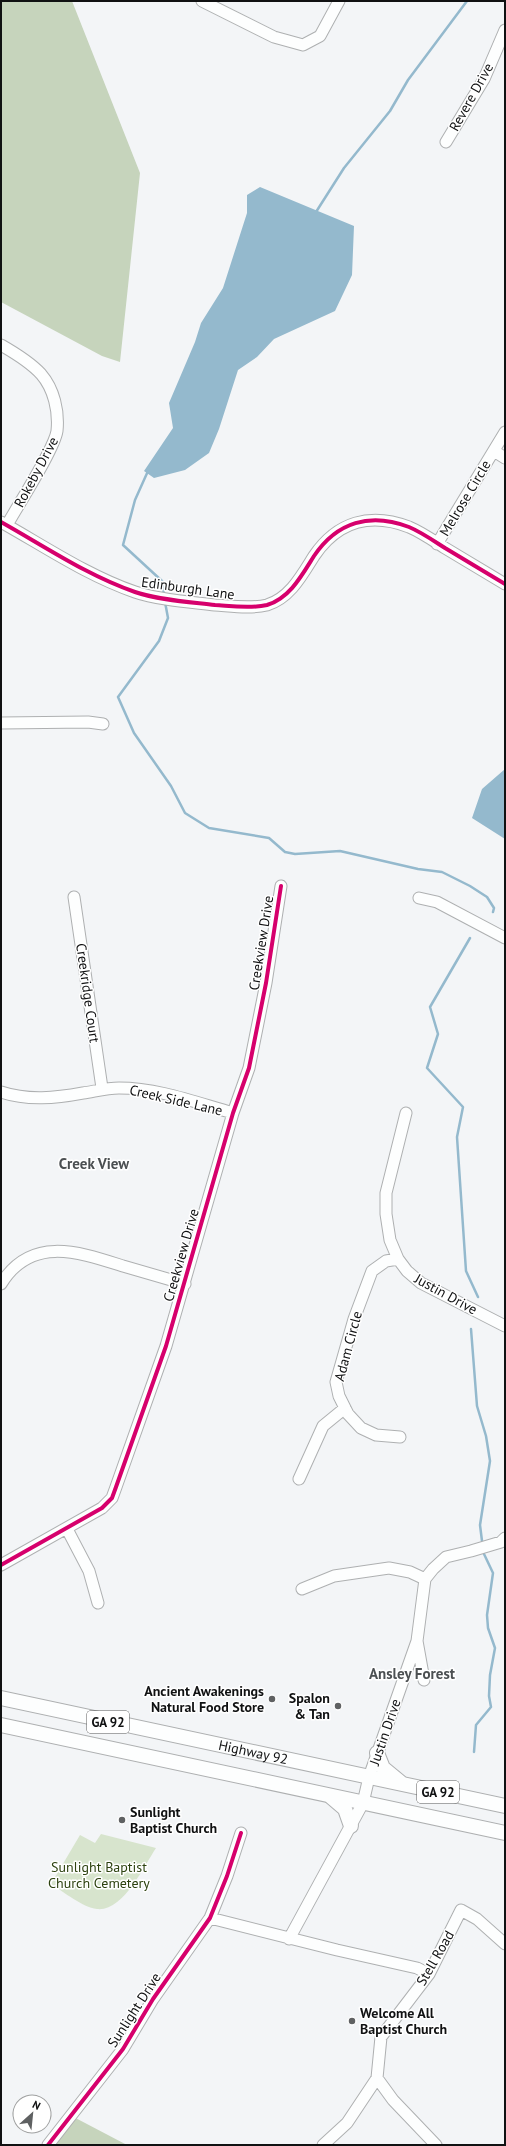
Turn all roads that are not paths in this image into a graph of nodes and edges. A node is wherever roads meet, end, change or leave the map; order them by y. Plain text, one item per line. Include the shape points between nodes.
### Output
1 (202, 1) edge
2 (339, 1) edge
3 (505, 30) edge
4 (446, 142) dead end
5 (1, 345) edge
6 (505, 432) edge
7 (494, 451) junction
8 (505, 458) edge
9 (4, 523) edge
10 (437, 544) junction
11 (505, 584) edge
12 (1, 723) edge
13 (103, 724) dead end
14 (281, 886) dead end
15 (74, 897) dead end
16 (420, 898) dead end
17 (505, 938) edge
18 (102, 1088) junction
19 (1, 1092) edge
20 (233, 1113) junction
21 (406, 1113) dead end
22 (398, 1259) junction
23 (1, 1284) edge
24 (185, 1284) junction
25 (505, 1326) edge
26 (345, 1408) junction
27 (400, 1437) dead end
28 (298, 1479) dead end
29 (67, 1529) junction
30 (505, 1538) edge
31 (1, 1565) edge
32 (425, 1580) junction
33 (302, 1589) dead end
34 (98, 1603) dead end
35 (417, 1641) junction
36 (424, 1680) dead end
37 (1, 1698) edge
38 (1, 1725) edge
39 (378, 1753) junction
40 (369, 1777) junction
41 (406, 1785) junction
42 (329, 1796) junction
43 (363, 1802) junction
44 (505, 1806) edge
45 (351, 1826) junction
46 (240, 1833) dead end
47 (505, 1833) edge
48 (210, 1918) junction
49 (289, 1939) junction
50 (505, 1944) edge
51 (429, 1974) junction
52 (377, 2078) junction
53 (48, 2145) edge
54 (323, 2145) edge
55 (436, 2145) edge

1 - 2 street via 274,37 295,44 309,44 320,36
3 - 4 street, Revere Drive via 484,79
5 - 9 street, Rokeby Drive via 20,356 40,373 51,389 57,409 57,432 49,450
6 - 7 street, Melrose Circle
7 - 8 street
7 - 10 street, Melrose Circle
9 - 10 street, Edinburgh Lane via 110,582 136,593 239,607 266,605 285,595 331,536 347,526 368,520 388,520 410,528
10 - 11 street, Edinburgh Lane
12 - 13 street
14 - 20 street, Creekview Drive via 254,1046
15 - 18 street, Creekridge Court
16 - 17 street via 437,902
18 - 19 street, Creek Side Lane via 76,1094 26,1098
18 - 20 street, Creek Side Lane via 143,1090
20 - 24 street, Creekview Drive
21 - 22 street, Justin Drive via 386,1193 390,1240
22 - 25 street, Justin Drive via 421,1283
22 - 26 street, Adam Circle via 386,1262 372,1271 354,1319 336,1382
23 - 24 street via 25,1259 58,1250 86,1254
24 - 29 street, Creekview Drive via 161,1361 112,1498 102,1508
26 - 27 street, Adam Circle via 361,1428 376,1435
26 - 28 street via 323,1426
29 - 31 street, Creekview Drive
29 - 34 street via 89,1571
30 - 32 street via 501,1542 446,1557
32 - 33 street via 410,1572 389,1568 334,1576
32 - 35 street, Justin Drive
35 - 36 street, Justin Drive
35 - 39 street, Justin Drive
37 - 40 main road, Highway 92 / GA 92
38 - 42 main road, Highway 92 / GA 92
39 - 40 street, Justin Drive
39 - 41 main road via 380,1763 388,1774
40 - 41 main road, Highway 92 / GA 92
40 - 43 street
41 - 44 main road, Highway 92 / GA 92
42 - 43 main road, Highway 92 / GA 92
42 - 45 main road via 345,1809
43 - 45 street
43 - 47 main road, Highway 92 / GA 92
45 - 49 street
46 - 48 street, Sunlight Drive via 227,1876
48 - 49 street
48 - 53 street, Sunlight Drive via 153,1999 123,2049
49 - 51 street via 417,1968
50 - 51 street, Stell Road via 476,1919 461,1910
51 - 52 street, Stell Road via 381,2037
52 - 54 street, Stell Road via 347,2123
52 - 55 street via 393,2100

